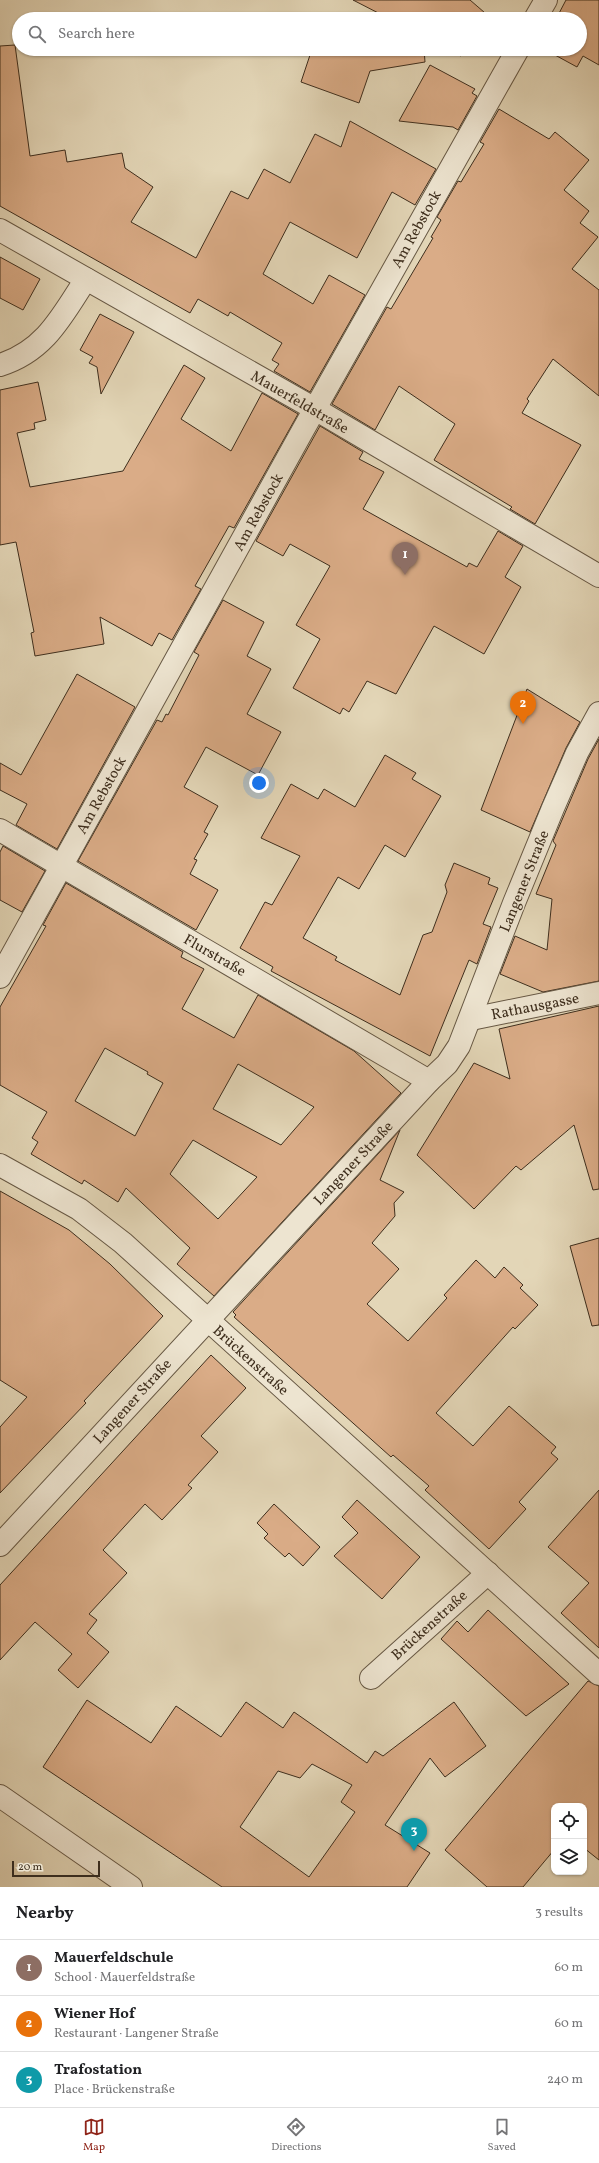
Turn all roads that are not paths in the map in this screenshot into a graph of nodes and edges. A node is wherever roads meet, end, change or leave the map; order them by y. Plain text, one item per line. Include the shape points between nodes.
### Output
1 (546, 0) edge
2 (539, 12) edge
3 (514, 56) edge
4 (0, 230) edge
5 (86, 279) junction
6 (0, 365) edge
7 (315, 410) junction
8 (599, 576) edge
9 (599, 713) edge
10 (0, 830) edge
11 (62, 866) junction
12 (0, 977) edge
13 (599, 993) edge
14 (470, 1019) junction
15 (429, 1081) junction
16 (0, 1165) edge
17 (206, 1320) junction
18 (0, 1546) edge
19 (488, 1573) junction
20 (599, 1674) edge
21 (371, 1678) dead end
22 (0, 1796) edge
23 (131, 1887) edge

1 - 2 street
3 - 7 street, Am Rebstock
4 - 5 street, Mauerfeldstraße
5 - 6 street via 46,337 23,356
5 - 7 street, Mauerfeldstraße
7 - 8 street, Mauerfeldstraße
7 - 11 street, Am Rebstock
9 - 14 street, Langener Straße via 577,753 541,837
10 - 11 street, Flurstraße
11 - 12 street, Am Rebstock
11 - 15 street, Flurstraße
13 - 14 street, Rathausgasse
14 - 15 street, Langener Straße via 453,1056
15 - 17 street, Langener Straße
16 - 17 street, Brückenstraße via 63,1200 96,1222 123,1243
17 - 18 street, Langener Straße
17 - 19 street, Brückenstraße
19 - 20 street, Brückenstraße
19 - 21 street, Brückenstraße
22 - 23 street

